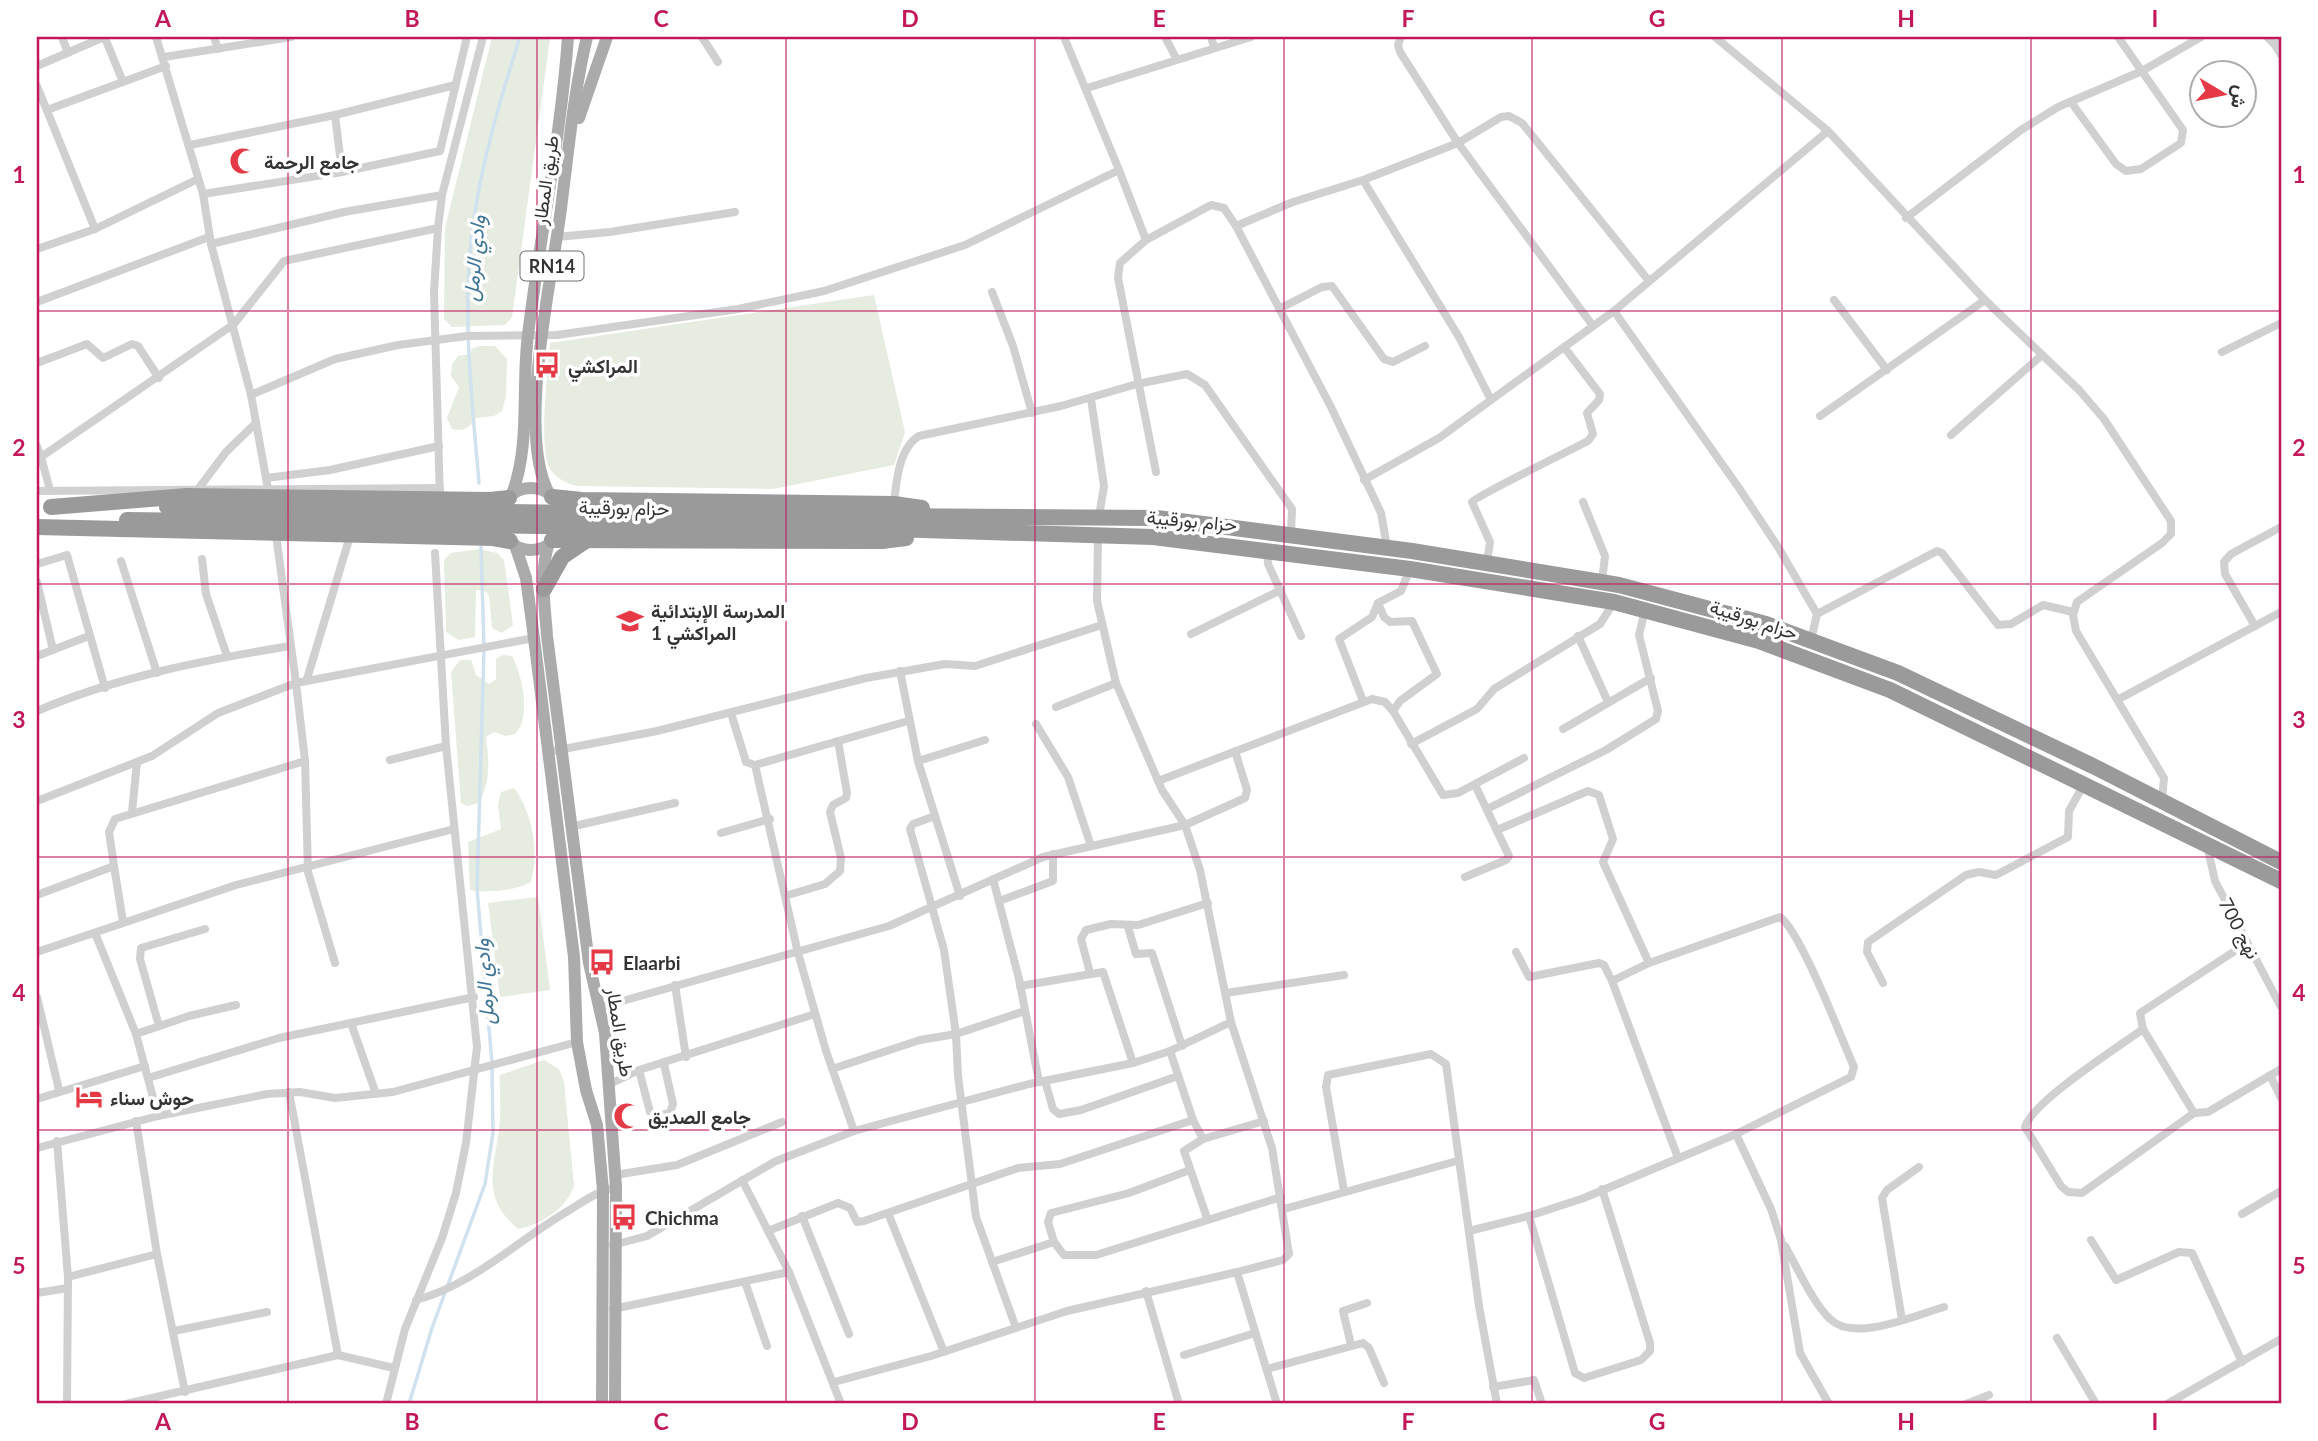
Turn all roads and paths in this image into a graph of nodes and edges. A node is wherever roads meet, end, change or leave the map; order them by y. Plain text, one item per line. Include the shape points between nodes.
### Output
1 (62, 37) edge
2 (156, 37) edge
3 (215, 37) edge
4 (291, 37) edge
5 (467, 37) edge
6 (483, 37) edge
7 (568, 37) edge
8 (587, 37) edge
9 (607, 37) edge
10 (702, 37) edge
11 (1064, 37) edge
12 (1165, 37) edge
13 (1211, 37) edge
14 (1251, 37) edge
15 (1401, 37) edge
16 (1715, 37) edge
17 (2118, 37) edge
18 (2201, 37) edge
19 (2267, 37) edge
20 (105, 38) edge
21 (277, 38) edge
22 (2278, 43) edge
23 (1214, 47) junction
24 (218, 49) junction
25 (68, 53) junction
26 (2281, 55) edge
27 (1176, 58) junction
28 (165, 62) junction
29 (718, 62) dead end
30 (37, 66) edge
31 (2142, 71) junction
32 (123, 82) junction
33 (455, 85) junction
34 (37, 86) edge
35 (1087, 88) junction
36 (2071, 102) junction
37 (47, 110) junction
38 (335, 114) junction
39 (1828, 131) junction
40 (1458, 143) junction
41 (190, 145) junction
42 (440, 150) junction
43 (453, 154) junction
44 (1119, 170) junction
45 (342, 172) junction
46 (198, 179) junction
47 (564, 180) junction
48 (1363, 180) junction
49 (203, 194) junction
50 (442, 195) junction
51 (735, 212) dead end
52 (1906, 218) junction
53 (1237, 226) junction
54 (438, 228) junction
55 (95, 229) junction
56 (557, 237) junction
57 (1146, 240) junction
58 (210, 241) junction
59 (37, 249) edge
60 (1649, 281) junction
61 (992, 292) dead end
62 (1834, 300) dead end
63 (1985, 300) junction
64 (37, 302) edge
65 (1279, 309) junction
66 (1614, 311) junction
67 (2281, 323) edge
68 (234, 324) junction
69 (1593, 326) junction
70 (542, 335) junction
71 (528, 336) junction
72 (435, 340) junction
73 (1425, 346) dead end
74 (1564, 347) junction
75 (2222, 352) dead end
76 (2042, 355) junction
77 (37, 363) edge
78 (1887, 369) junction
79 (159, 378) junction
80 (1137, 384) junction
81 (251, 396) junction
82 (1091, 399) junction
83 (1491, 400) junction
84 (1032, 413) junction
85 (1819, 416) dead end
86 (256, 423) junction
87 (1951, 435) dead end
88 (37, 446) edge
89 (439, 446) junction
90 (41, 457) junction
91 (1156, 472) dead end
92 (266, 478) junction
93 (1364, 480) junction
94 (200, 488) junction
95 (268, 489) junction
96 (50, 490) junction
97 (37, 491) edge
98 (440, 494) junction
99 (510, 496) junction
100 (551, 496) junction
101 (1583, 502) dead end
102 (894, 504) junction
103 (44, 507) edge
104 (1099, 516) junction
105 (274, 522) junction
106 (968, 523) junction
107 (37, 526) edge
108 (2281, 527) edge
109 (1291, 533) junction
110 (1098, 534) junction
111 (350, 536) junction
112 (589, 539) junction
113 (551, 542) junction
114 (512, 543) junction
115 (1387, 547) junction
116 (1267, 549) junction
117 (435, 553) dead end
118 (202, 559) dead end
119 (121, 561) dead end
120 (1488, 562) junction
121 (37, 564) edge
122 (1410, 569) junction
123 (1602, 582) junction
124 (37, 583) edge
125 (544, 589) junction
126 (1281, 590) junction
127 (1614, 602) junction
128 (1378, 603) junction
129 (1645, 610) junction
130 (2073, 612) junction
131 (2281, 612) edge
132 (1817, 614) junction
133 (1102, 625) junction
134 (2256, 626) junction
135 (1191, 634) dead end
136 (89, 636) junction
137 (1301, 636) dead end
138 (1577, 636) junction
139 (534, 638) junction
140 (1811, 640) junction
141 (290, 646) junction
142 (53, 650) junction
143 (440, 655) junction
144 (37, 656) edge
145 (227, 656) junction
146 (900, 671) junction
147 (157, 673) junction
148 (545, 678) junction
149 (1651, 678) junction
150 (307, 679) junction
151 (296, 683) junction
152 (1116, 683) junction
153 (106, 688) junction
154 (2119, 699) junction
155 (1363, 701) junction
156 (1608, 702) junction
157 (1056, 707) dead end
158 (37, 711) edge
159 (1393, 711) junction
160 (731, 713) junction
161 (908, 721) junction
162 (1036, 724) dead end
163 (1563, 729) dead end
164 (985, 740) dead end
165 (838, 741) junction
166 (1411, 744) junction
167 (446, 746) junction
168 (554, 751) junction
169 (1235, 751) junction
170 (1524, 758) dead end
171 (305, 761) junction
172 (390, 761) dead end
173 (918, 761) junction
174 (137, 762) junction
175 (755, 765) junction
176 (1158, 782) junction
177 (2084, 784) junction
178 (1475, 785) junction
179 (2162, 800) junction
180 (37, 801) edge
181 (675, 803) dead end
182 (1487, 809) junction
183 (132, 812) junction
184 (935, 816) junction
185 (770, 820) junction
186 (1185, 825) junction
187 (570, 828) junction
188 (454, 829) junction
189 (1497, 830) junction
190 (721, 832) dead end
191 (2207, 845) junction
192 (1091, 846) junction
193 (2262, 852) junction
194 (1053, 854) junction
195 (2281, 856) edge
196 (2281, 862) edge
197 (308, 864) junction
198 (114, 866) junction
199 (2256, 868) junction
200 (1465, 877) dead end
201 (993, 880) junction
202 (2281, 881) edge
203 (2281, 891) edge
204 (37, 895) edge
205 (960, 895) junction
206 (785, 896) junction
207 (999, 901) junction
208 (1208, 903) junction
209 (930, 910) junction
210 (123, 922) junction
211 (1128, 927) junction
212 (205, 929) dead end
213 (95, 933) junction
214 (2247, 943) junction
215 (37, 952) edge
216 (1516, 952) dead end
217 (798, 953) junction
218 (335, 963) dead end
219 (1649, 963) junction
220 (1090, 973) junction
221 (1344, 975) dead end
222 (1612, 981) junction
223 (1883, 983) dead end
224 (675, 985) junction
225 (1020, 986) junction
226 (1226, 993) junction
227 (474, 997) junction
228 (575, 997) junction
229 (37, 1001) edge
230 (599, 1001) junction
231 (236, 1005) dead end
232 (2281, 1007) edge
233 (1025, 1011) junction
234 (815, 1014) junction
235 (1231, 1022) junction
236 (351, 1023) junction
237 (159, 1026) junction
238 (2143, 1029) junction
239 (136, 1034) junction
240 (956, 1034) junction
241 (578, 1042) junction
242 (1182, 1046) junction
243 (1170, 1051) junction
244 (686, 1057) junction
245 (1133, 1063) junction
246 (664, 1064) junction
247 (145, 1066) junction
248 (475, 1068) junction
249 (832, 1069) junction
250 (2281, 1069) edge
251 (639, 1070) junction
252 (2270, 1075) junction
253 (1178, 1076) junction
254 (148, 1078) junction
255 (1042, 1082) junction
256 (610, 1087) junction
257 (59, 1090) junction
258 (586, 1090) junction
259 (289, 1092) junction
260 (376, 1094) junction
261 (2281, 1098) edge
262 (37, 1099) edge
263 (962, 1101) junction
264 (2194, 1113) junction
265 (158, 1115) junction
266 (1193, 1120) junction
267 (136, 1121) junction
268 (1264, 1121) junction
269 (782, 1122) dead end
270 (854, 1131) junction
271 (1736, 1134) junction
272 (1203, 1139) junction
273 (57, 1141) junction
274 (37, 1148) edge
275 (1678, 1158) junction
276 (1457, 1161) junction
277 (1919, 1167) dead end
278 (1190, 1170) junction
279 (742, 1180) junction
280 (612, 1184) junction
281 (971, 1186) junction
282 (1602, 1189) junction
283 (1345, 1191) junction
284 (2281, 1191) edge
285 (1281, 1197) junction
286 (1284, 1209) junction
287 (888, 1213) junction
288 (2242, 1214) dead end
289 (802, 1216) junction
290 (1529, 1216) junction
291 (1208, 1218) junction
292 (768, 1231) junction
293 (1469, 1231) junction
294 (1781, 1240) junction
295 (2091, 1240) dead end
296 (1054, 1242) junction
297 (602, 1245) junction
298 (617, 1245) junction
299 (157, 1254) junction
300 (992, 1262) junction
301 (789, 1272) junction
302 (1237, 1272) junction
303 (68, 1277) junction
304 (745, 1282) junction
305 (68, 1288) junction
306 (1146, 1291) junction
307 (37, 1293) edge
308 (416, 1300) junction
309 (1367, 1303) dead end
310 (1944, 1307) dead end
311 (616, 1309) junction
312 (602, 1310) junction
313 (267, 1312) dead end
314 (1902, 1320) junction
315 (1016, 1328) junction
316 (174, 1331) junction
317 (1255, 1333) junction
318 (849, 1334) dead end
319 (2057, 1338) dead end
320 (2281, 1339) edge
321 (1351, 1345) junction
322 (767, 1346) dead end
323 (944, 1352) junction
324 (338, 1355) junction
325 (1184, 1355) dead end
326 (2242, 1362) junction
327 (394, 1368) junction
328 (1267, 1369) junction
329 (834, 1382) junction
330 (1384, 1383) dead end
331 (1493, 1387) junction
332 (182, 1393) junction
333 (1989, 1395) dead end
334 (68, 1404) edge
335 (126, 1404) edge
336 (181, 1404) edge
337 (387, 1404) edge
338 (602, 1404) edge
339 (615, 1404) edge
340 (841, 1404) edge
341 (1179, 1404) edge
342 (1278, 1404) edge
343 (1497, 1404) edge
344 (1542, 1404) edge
345 (1829, 1404) edge
346 (1966, 1404) edge
347 (2096, 1404) edge
348 (2167, 1404) edge

1 - 25 street
2 - 28 street
3 - 24 street
4 - 21 street
5 - 33 street
6 - 43 street
7 - 71 main road, طريق المطار / RN14
8 - 47 main road, طريق المطار / RN14
9 - 47 main road
10 - 29 street
11 - 35 street
12 - 27 street
13 - 23 street
14 - 23 street
15 - 40 street via 1400,52
16 - 39 street
17 - 31 street
18 - 31 street
19 - 22 street
20 - 25 street
20 - 32 street
21 - 24 street
22 - 26 street
23 - 27 street
24 - 28 street
25 - 30 street
27 - 35 street
28 - 32 street
28 - 41 street
31 - 36 street
31 - 36 street via 2183,130 2183,137 2181,143 2141,169 2120,168
32 - 37 street
33 - 38 street
33 - 42 street
34 - 37 street
35 - 44 street
36 - 52 street via 2021,130
37 - 55 street
38 - 41 street
38 - 45 street
39 - 52 street
39 - 60 street
40 - 48 street
40 - 60 street via 1501,117 1522,123
40 - 69 street
41 - 46 street
42 - 43 street
42 - 45 street
43 - 50 street
44 - 57 street
44 - 70 street via 965,246 824,290 738,309
45 - 49 street
46 - 49 street
46 - 55 street
47 - 56 main road, طريق المطار / RN14
48 - 53 street
48 - 83 street via 1459,337
49 - 58 street
50 - 54 street
50 - 58 street
51 - 56 street
52 - 63 street
53 - 57 street via 1224,208 1211,205
53 - 65 street
54 - 68 street via 288,258
54 - 72 street
55 - 59 street
56 - 70 main road, طريق المطار / RN14
57 - 80 street via 1124,258 1118,271
58 - 64 street
58 - 68 street
60 - 66 street
61 - 84 street
62 - 78 street
63 - 76 street
63 - 78 street
65 - 73 street via 1332,286 1384,359 1393,362
65 - 93 street
66 - 69 street
66 - 132 street via 1746,498
67 - 75 street
68 - 79 street
68 - 81 street
69 - 74 street
70 - 71 street
70 - 100 main road, طريق المطار / RN14 via 537,448
71 - 72 street
71 - 99 main road, طريق المطار / RN14 via 523,447
72 - 81 street via 335,359
72 - 89 street
74 - 83 street
74 - 120 street via 1600,394 1587,413 1593,434 1588,441 1476,496 1472,502 1490,542
76 - 87 street
76 - 130 street via 2104,419 2172,525 2162,543 2077,602
77 - 79 street via 86,344 103,358 132,344
78 - 85 street
79 - 90 street
80 - 82 street
80 - 91 street
80 - 109 street via 1177,374 1197,377 1292,509
81 - 86 street
82 - 84 street
82 - 104 street via 1104,486
83 - 93 street via 1439,438
84 - 102 street via 913,440 897,480
86 - 92 street
86 - 94 street via 226,452
88 - 90 street
89 - 92 street via 330,470
89 - 98 street
90 - 96 street
92 - 95 street
93 - 115 street via 1381,513
94 - 95 street
94 - 96 street
95 - 98 street
96 - 97 street
98 - 99 highway
98 - 103 highway via 187,496
99 - 100 main road via 534,488
99 - 114 main road via 500,518
100 - 102 highway
100 - 113 main road via 561,526
101 - 123 street via 1605,556
102 - 106 highway
103 - 105 highway, حزام بورقيبة
104 - 106 highway, حزام بورقيبة
104 - 109 highway, حزام بورقيبة
105 - 106 highway, حزام بورقيبة, bridge
105 - 107 highway, حزام بورقيبة via 137,520
105 - 111 highway
105 - 141 street
106 - 110 highway, حزام بورقيبة
106 - 112 highway via 882,541
108 - 134 street via 2224,562 2225,574
109 - 115 highway, حزام بورقيبة
110 - 116 highway, حزام بورقيبة
110 - 133 street
111 - 114 highway via 493,538
111 - 150 street
112 - 113 highway
112 - 125 highway via 562,557
113 - 114 main road via 531,550
113 - 125 main road, طريق المطار via 545,555
114 - 139 main road, طريق المطار via 526,578
115 - 120 highway, حزام بورقيبة
116 - 122 highway, حزام بورقيبة
116 - 126 street via 1268,564
117 - 143 street
118 - 145 street via 206,594
119 - 147 street
120 - 123 highway, حزام بورقيبة
121 - 136 street via 67,555
122 - 127 highway, حزام بورقيبة
122 - 128 street via 1401,590
123 - 140 highway, حزام بورقيبة via 1697,603
124 - 142 street
125 - 148 main road, طريق المطار
126 - 135 street
126 - 137 street
127 - 129 highway, حزام بورقيبة
127 - 138 street via 1600,624
128 - 155 street via 1372,617 1339,639
128 - 159 street via 1390,622 1412,621 1437,674
129 - 149 street via 1639,635
129 - 177 highway, حزام بورقيبة via 1759,641 1828,666 1949,717
130 - 132 street via 2043,605 2011,624 1997,625 1937,551
130 - 154 street via 2076,631
131 - 134 street
132 - 140 street
133 - 146 street via 975,666 945,664
133 - 152 street
134 - 154 street
136 - 142 street
136 - 153 street
138 - 156 street
138 - 166 street via 1494,689 1477,709
139 - 143 street
139 - 148 main road, طريق المطار
140 - 179 highway, حزام بورقيبة via 1947,696
141 - 145 street
141 - 151 street
142 - 144 street
143 - 150 street
143 - 167 street
145 - 147 street
146 - 160 street
146 - 161 street
147 - 153 street
148 - 168 main road, طريق المطار
149 - 156 street
149 - 182 street via 1658,711 1649,726
150 - 151 street
151 - 171 street
151 - 174 street via 218,713
152 - 157 street
152 - 176 street
153 - 158 street
154 - 179 street via 2164,778
155 - 159 street via 1379,700
155 - 169 street
156 - 163 street
159 - 166 street
160 - 168 street
160 - 175 street via 746,762
161 - 165 street
161 - 173 street
162 - 192 street via 1068,777
164 - 173 street
165 - 175 street
165 - 206 street via 847,793 830,813 840,871 825,884
166 - 178 street via 1443,795
167 - 172 street
167 - 188 street
168 - 187 main road, طريق المطار
168 - 228 main road, طريق المطار
169 - 176 street
169 - 186 street via 1247,790 1245,798
170 - 178 street
171 - 183 street
171 - 197 street
173 - 184 street
174 - 180 street
174 - 183 street
175 - 185 street
176 - 186 street
177 - 191 highway, حزام بورقيبة
177 - 223 street via 2069,811 2068,837 1996,875 1966,875 1868,942 1867,952
178 - 182 street
179 - 193 highway, حزام بورقيبة
181 - 187 street
182 - 189 street
183 - 198 street via 110,826
184 - 205 street
184 - 209 street via 913,824 910,830
185 - 190 street
185 - 206 street
186 - 192 street
186 - 208 street
187 - 230 main road, طريق المطار
188 - 197 street
188 - 227 street
189 - 200 street via 1508,858
189 - 219 street via 1588,791 1599,795 1613,839 1603,862
191 - 199 highway, حزام بورقيبة
191 - 214 street, نهج 700 via 2215,881
192 - 194 street
193 - 195 highway
193 - 196 highway, حزام بورقيبة
194 - 201 street
194 - 207 street via 1053,881
197 - 210 street
197 - 218 street
198 - 204 street
198 - 210 street
199 - 202 highway, حزام بورقيبة
199 - 203 highway
201 - 205 street
201 - 207 street
205 - 209 street
206 - 217 street
207 - 225 street
208 - 211 street
208 - 226 street
209 - 217 street
209 - 240 street via 944,950
210 - 213 street
211 - 220 street via 1111,924 1082,934
211 - 242 street via 1136,954 1153,954
212 - 237 street via 141,948
213 - 215 street
213 - 239 street
214 - 232 street, نهج 700
214 - 238 street via 2148,1006 2140,1013
216 - 222 street via 1529,977 1599,964
217 - 224 street
217 - 234 street
219 - 222 street
219 - 271 street via 1773,917 1780,917 1791,929 1854,1073
220 - 225 street
220 - 245 street via 1106,974
221 - 226 street
222 - 275 street
224 - 230 street
224 - 244 street
225 - 233 street
226 - 235 street
227 - 236 street
227 - 248 street
228 - 230 main road
228 - 241 main road, طريق المطار
229 - 257 street
230 - 256 main road, طريق المطار
231 - 237 street
233 - 240 street
233 - 255 street
234 - 244 street
234 - 249 street
235 - 242 street
235 - 268 street
236 - 254 street via 279,1038
236 - 260 street
237 - 239 street
238 - 264 street
238 - 264 street via 2029,1115 2025,1127 2046,1163 2068,1192 2082,1193
239 - 247 street
240 - 249 street via 920,1040
240 - 263 street
241 - 248 street
241 - 258 main road, طريق المطار
242 - 243 street
243 - 245 street
243 - 253 street
244 - 246 street
245 - 255 street
246 - 251 street
246 - 251 street via 673,1104 670,1113 657,1116 650,1112
247 - 254 street
247 - 257 street
248 - 260 street
248 - 308 street via 456,1194
249 - 270 street
250 - 252 street
251 - 256 street
252 - 261 street
252 - 264 street via 2208,1112
253 - 255 street via 1059,1114
253 - 266 street
254 - 265 street
255 - 263 street
256 - 258 main road
256 - 280 main road, طريق المطار
257 - 262 street
258 - 280 main road, طريق المطار
259 - 260 street via 335,1098
259 - 265 street
259 - 324 street
263 - 270 street
263 - 281 street
265 - 267 street
266 - 272 street
266 - 281 street via 1060,1164 1026,1166
267 - 273 street
267 - 299 street
268 - 272 street
268 - 285 street
269 - 280 street via 677,1165
270 - 279 street via 776,1161
271 - 275 street
271 - 294 street
272 - 278 street via 1184,1151
273 - 274 street
273 - 303 street
275 - 282 street
276 - 283 street
276 - 283 street via 1446,1063 1441,1058 1431,1054 1333,1072 1326,1087
276 - 293 street
277 - 314 street via 1882,1198
278 - 291 street
278 - 296 street via 1129,1193 1051,1213 1048,1222
279 - 292 street
279 - 298 street via 647,1237
280 - 297 main road, طريق المطار
280 - 298 main road, طريق المطار
280 - 308 street via 446,1292
281 - 287 street
281 - 300 street
282 - 290 street
282 - 290 street via 1650,1343 1650,1351 1640,1360 1584,1378 1575,1373
283 - 286 street
284 - 288 street
285 - 286 street
285 - 291 street
286 - 302 street via 1287,1257
287 - 289 street via 857,1222 850,1208 838,1203
287 - 323 street
289 - 292 street
289 - 318 street
290 - 293 street
291 - 296 street via 1086,1257 1063,1255
292 - 301 street
293 - 331 street
294 - 314 street via 1836,1324 1862,1328
294 - 345 street via 1800,1353
295 - 326 street via 2116,1280 2179,1252 2192,1253
296 - 300 street
297 - 298 street
297 - 312 main road, طريق المطار
298 - 311 main road, طريق المطار
299 - 303 street
299 - 316 street
300 - 315 street
301 - 304 street
301 - 329 street
302 - 306 street
302 - 317 street
303 - 305 street
304 - 311 street
304 - 322 street
305 - 307 street
305 - 334 street
306 - 315 street
306 - 341 street
308 - 327 street
309 - 321 street via 1343,1311
310 - 314 street
311 - 312 street
311 - 339 main road, طريق المطار
312 - 338 main road, طريق المطار
313 - 316 street
315 - 323 street
316 - 332 street
317 - 325 street
317 - 328 street
319 - 347 street
320 - 326 street
321 - 328 street
321 - 330 street via 1367,1344
323 - 329 street
324 - 327 street
324 - 332 street
326 - 348 street
327 - 337 street
328 - 342 street
329 - 340 street
331 - 343 street
331 - 344 street via 1531,1380 1537,1383
332 - 335 street
332 - 336 street
333 - 346 street

